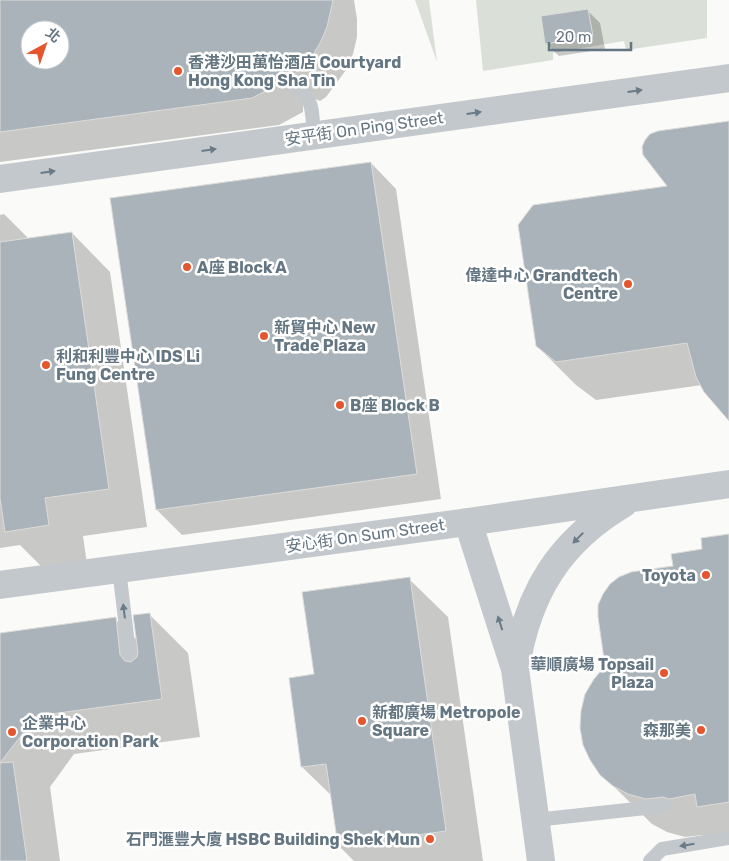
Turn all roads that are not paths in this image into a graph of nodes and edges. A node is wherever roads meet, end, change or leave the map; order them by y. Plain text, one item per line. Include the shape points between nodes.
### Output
1 (729, 78) edge
2 (285, 81) dead end
3 (314, 135) junction
4 (0, 179) edge
5 (729, 484) edge
6 (631, 500) junction
7 (468, 522) junction
8 (119, 569) junction
9 (0, 586) edge
10 (129, 653) dead end
11 (515, 669) junction
12 (664, 806) dead end
13 (535, 820) junction
14 (729, 838) edge
15 (541, 861) edge
16 (650, 861) edge

3 -> 1 street, 安平街 On Ping Street
2 - 3 lane via 302,92 310,102
4 -> 3 street, 安平街 On Ping Street
5 - 6 street, 安心街 On Sum Street
6 - 7 street, 安心街 On Sum Street
6 -> 11 street via 581,534 560,557 530,610 520,639
7 - 8 street, 安心街 On Sum Street
11 -> 7 street
8 - 9 street, 安心街 On Sum Street
10 -> 8 lane
11 - 13 street
12 - 13 lane
13 - 15 street
14 -> 16 lane via 662,849

